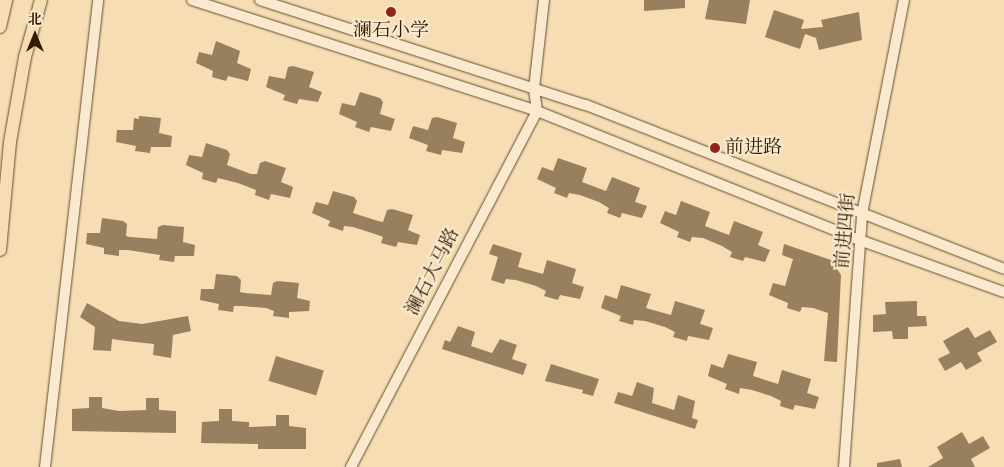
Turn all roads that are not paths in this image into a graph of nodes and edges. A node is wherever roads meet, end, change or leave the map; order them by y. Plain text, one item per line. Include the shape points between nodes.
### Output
1 (6, 0) edge
2 (41, 0) edge
3 (98, 0) edge
4 (192, 0) edge
5 (260, 0) edge
6 (544, 0) edge
7 (904, 0) edge
8 (0, 27) edge
9 (534, 89) junction
10 (537, 111) junction
11 (862, 214) junction
12 (862, 241) junction
13 (0, 250) edge
14 (1004, 269) edge
15 (1004, 292) edge
16 (45, 467) edge
17 (350, 467) edge
18 (844, 467) edge

1 - 8 highway
2 - 13 highway via 25,57 10,142
3 - 16 street
4 - 10 street
5 - 9 street
6 - 9 street
7 - 11 street, 前进四街
9 - 10 street
9 - 11 street via 586,105
10 - 12 street
10 - 17 street, 澜石大马路
11 - 12 street, 前进四街
11 - 14 street
12 - 15 street
12 - 18 street, 前进四街

